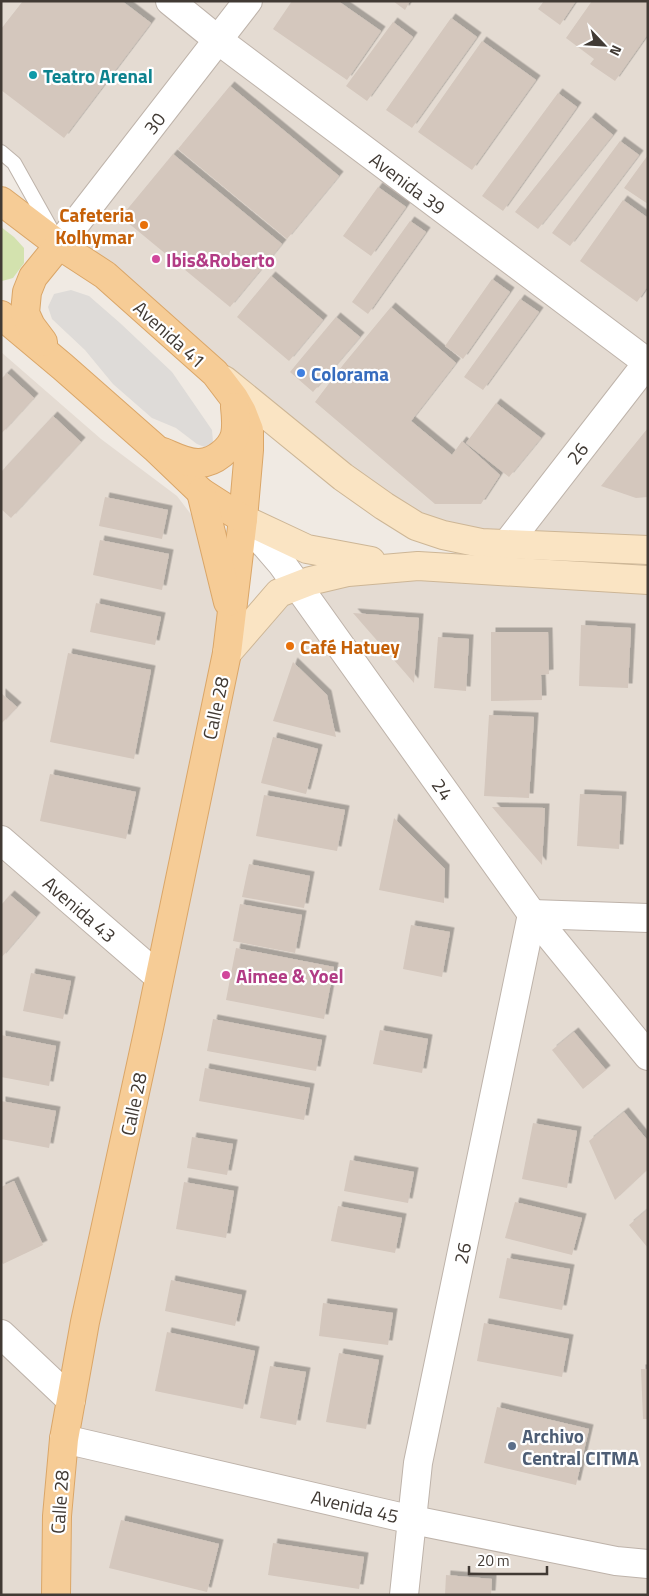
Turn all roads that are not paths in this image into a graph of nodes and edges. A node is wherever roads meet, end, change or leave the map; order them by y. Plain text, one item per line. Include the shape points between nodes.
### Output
1 (170, 1) edge
2 (248, 1) edge
3 (218, 40) junction
4 (1, 152) edge
5 (1, 201) edge
6 (59, 245) junction
7 (1, 315) edge
8 (648, 362) edge
9 (63, 367) junction
10 (215, 373) junction
11 (234, 398) junction
12 (155, 448) junction
13 (200, 492) junction
14 (243, 519) junction
15 (506, 544) junction
16 (648, 550) edge
17 (407, 567) junction
18 (648, 580) edge
19 (297, 585) junction
20 (231, 616) junction
21 (227, 653) junction
22 (1, 840) edge
23 (532, 914) junction
24 (648, 918) edge
25 (159, 977) junction
26 (648, 1056) edge
27 (1, 1334) edge
28 (71, 1400) junction
29 (64, 1439) junction
30 (413, 1520) junction
31 (648, 1564) edge
32 (56, 1595) edge
33 (404, 1595) edge

1 - 3 street, Avenida 39
2 - 3 street, 30
3 - 6 street, 30
3 - 8 street, Avenida 39
4 - 6 lane via 14,163
5 - 6 main road, Avenida 41
6 - 9 main road via 33,277 27,292 25,312 31,326
6 - 10 main road, Avenida 41 via 105,275
7 - 9 main road
8 - 15 street, 26
9 - 12 main road
10 - 11 main road, Avenida 41
10 - 15 main road via 343,477 416,526 481,543
11 - 12 main road via 235,436 223,453 213,460 200,463 183,461
11 - 14 main road, Avenida 41 via 249,430
12 - 13 main road
13 - 14 main road
13 - 20 main road, Calle 28
14 - 17 main road via 308,549
14 - 19 street, 24
14 - 20 main road, Calle 28
15 - 16 main road
17 - 18 main road
17 - 19 main road via 335,574
19 - 21 main road via 279,593
19 - 23 street, 24
20 - 21 main road, Calle 28
21 - 25 main road, Calle 28
22 - 25 street, Avenida 43
23 - 24 street
23 - 26 street, 24
23 - 30 street, 26 via 418,1463
25 - 28 main road, Calle 28
27 - 28 street
28 - 29 main road, Calle 28
29 - 30 street, Avenida 45
29 - 32 main road, Calle 28 via 57,1516
30 - 31 street, Avenida 45
30 - 33 street, 26

